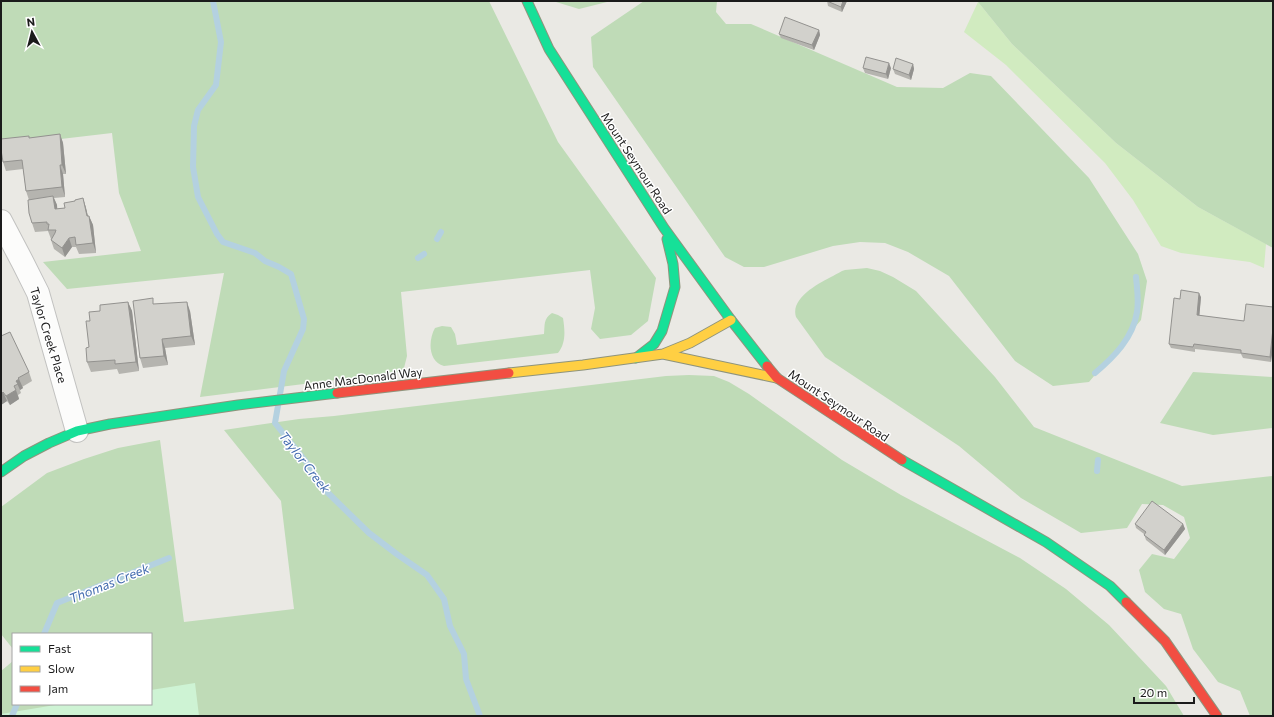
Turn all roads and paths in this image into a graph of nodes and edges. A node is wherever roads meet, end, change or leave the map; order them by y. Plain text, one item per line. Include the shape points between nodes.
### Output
1 (527, 1) edge
2 (1, 222) edge
3 (664, 228) junction
4 (731, 320) junction
5 (663, 354) junction
6 (636, 358) junction
7 (777, 378) junction
8 (77, 431) junction
9 (1, 472) edge
10 (1217, 716) edge

1 - 3 street, Mount Seymour Road via 548,49
2 - 8 street, Taylor Creek Place via 38,293
3 - 4 street, Mount Seymour Road
3 - 6 street via 673,264 675,287 662,331 654,344
4 - 5 street, Anne MacDonald Way via 690,343
4 - 7 street, Mount Seymour Road
5 - 6 street, Anne MacDonald Way
5 - 7 street
6 - 8 street, Anne MacDonald Way via 238,405
7 - 10 street, Mount Seymour Road via 894,456 1046,542 1110,586 1165,641
8 - 9 street, Anne MacDonald Way via 24,456

